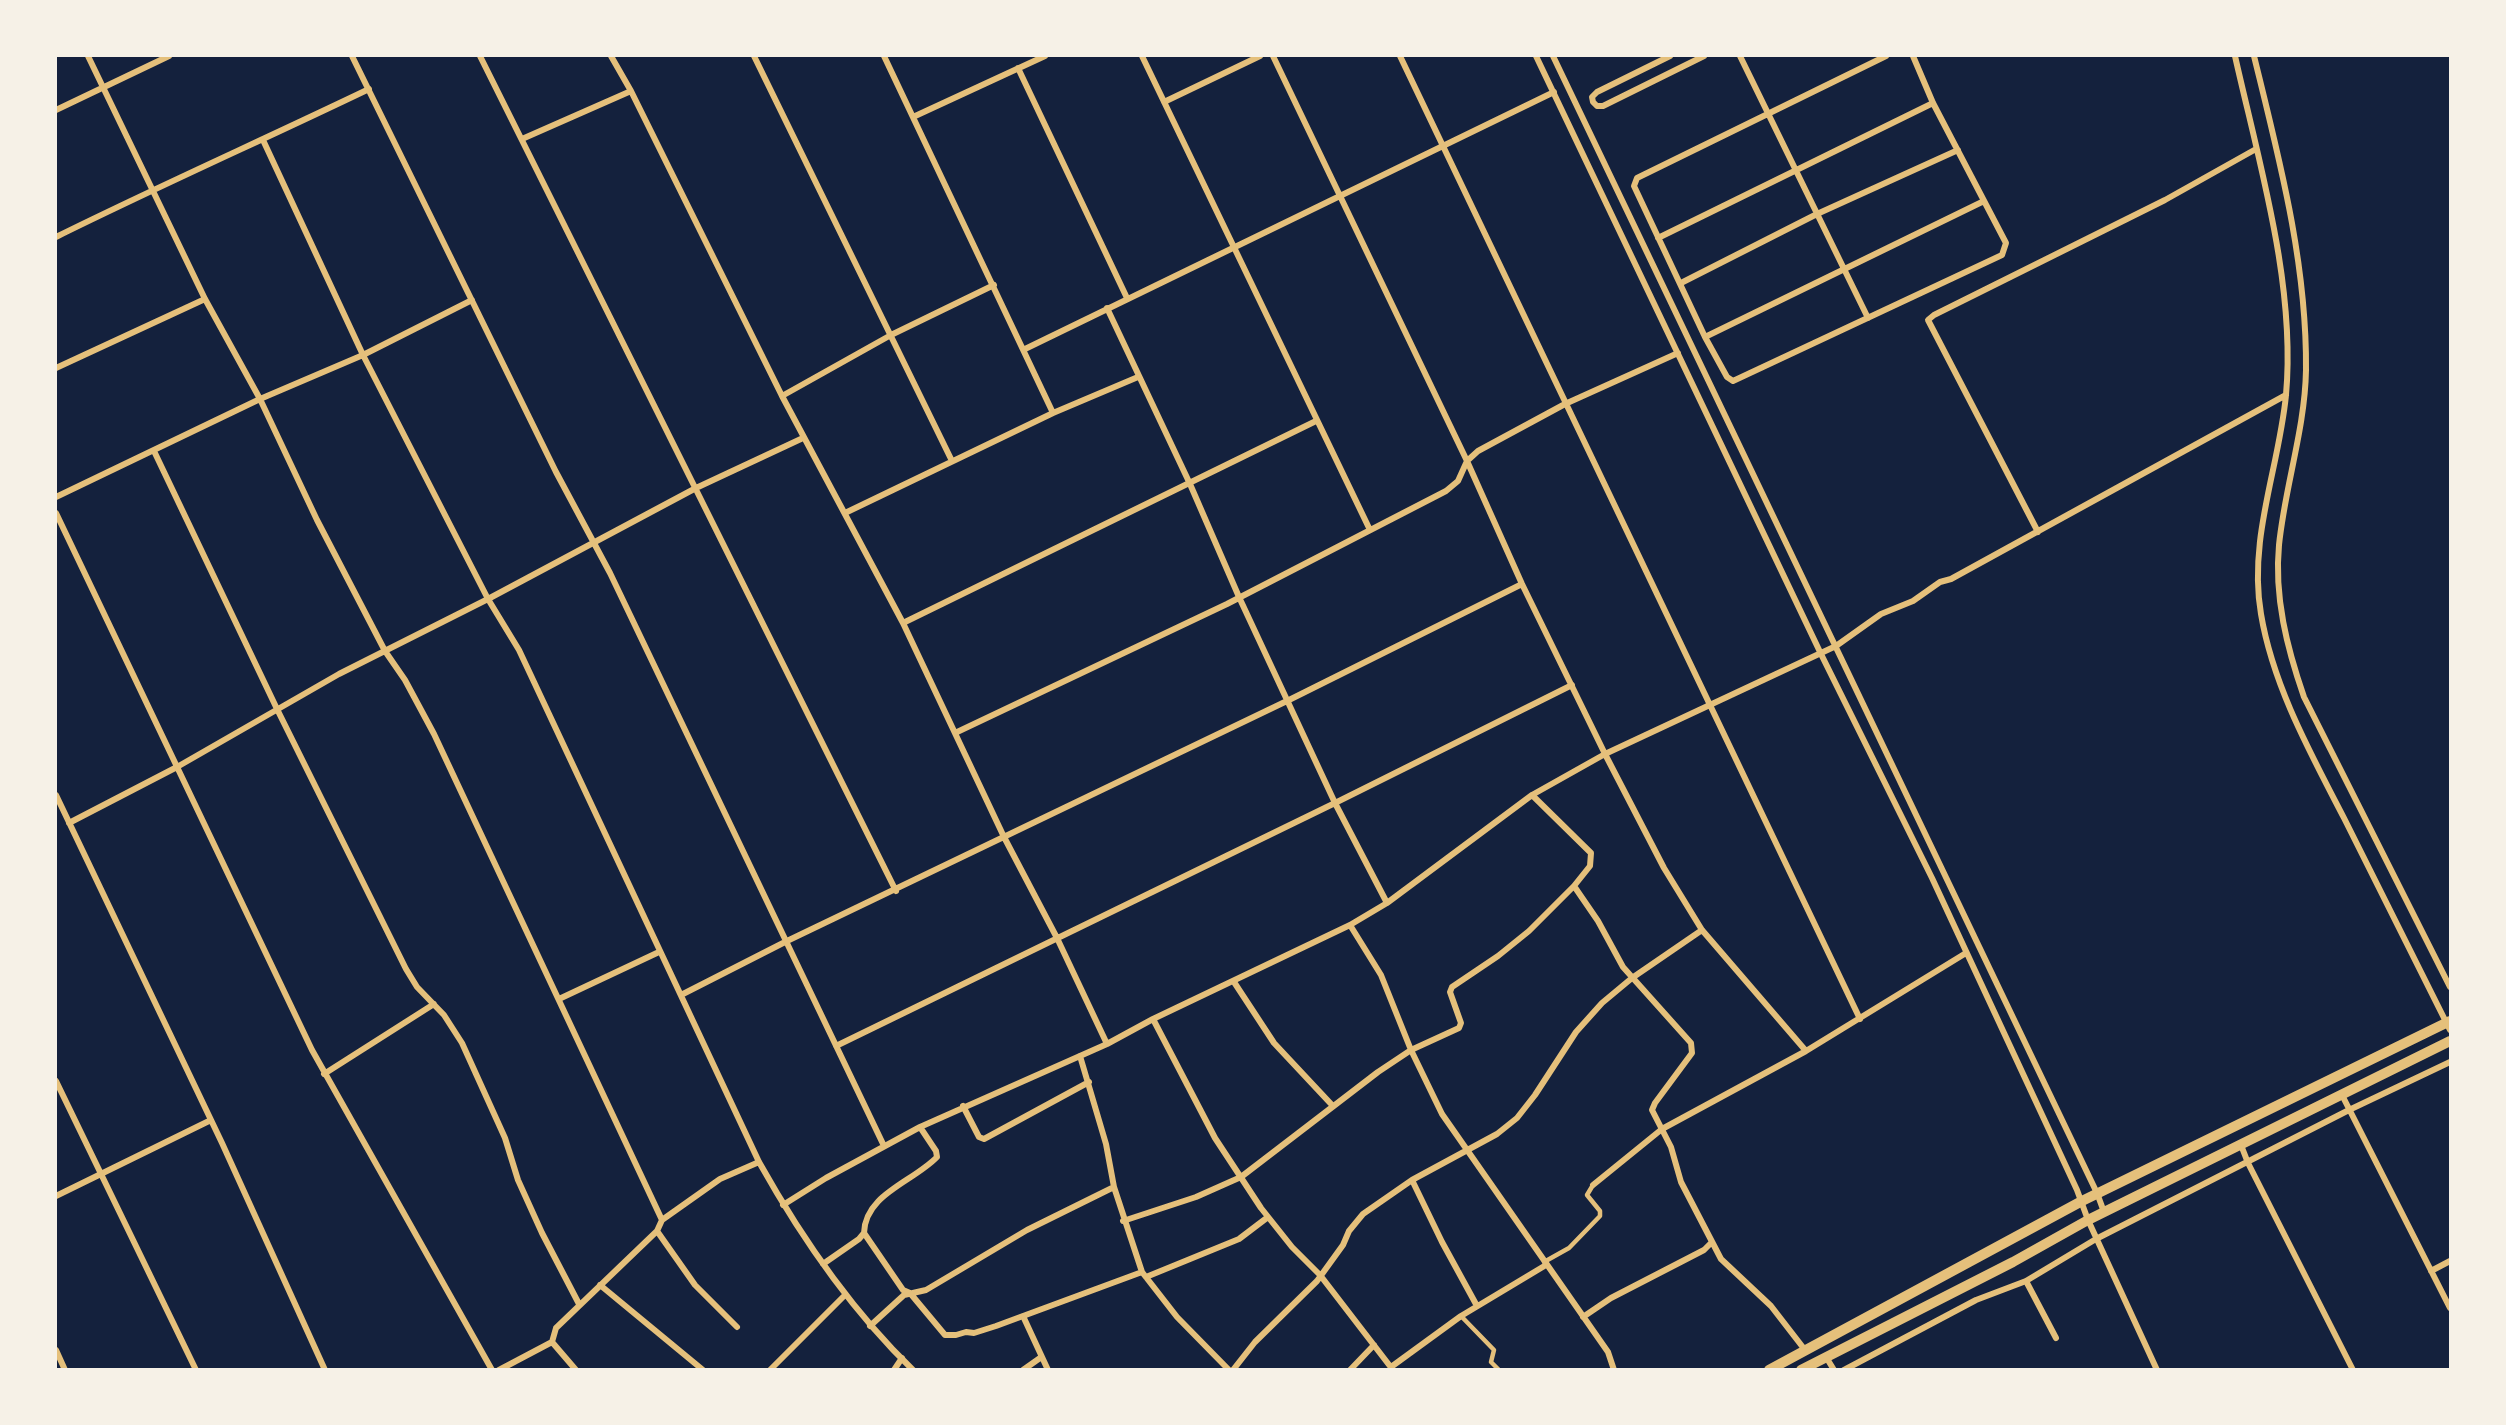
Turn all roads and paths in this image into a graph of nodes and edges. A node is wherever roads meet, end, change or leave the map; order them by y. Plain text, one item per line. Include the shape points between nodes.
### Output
1 (88, 56) edge
2 (169, 56) edge
3 (352, 56) edge
4 (480, 56) edge
5 (611, 56) edge
6 (754, 56) edge
7 (884, 56) edge
8 (1045, 56) edge
9 (1142, 56) edge
10 (1260, 56) edge
11 (1273, 56) edge
12 (1400, 56) edge
13 (1536, 56) edge
14 (1553, 56) edge
15 (1670, 56) edge
16 (1704, 56) edge
17 (1740, 56) edge
18 (1886, 56) edge
19 (1913, 56) edge
20 (2235, 56) edge
21 (2254, 56) edge
22 (1018, 68) junction
23 (103, 88) junction
24 (369, 88) junction
25 (631, 91) junction
26 (1554, 92) junction
27 (1164, 102) junction
28 (1933, 103) junction
29 (56, 110) edge
30 (1768, 114) junction
31 (913, 117) junction
32 (522, 139) junction
33 (263, 140) junction
34 (1444, 147) junction
35 (2256, 149) junction
36 (1958, 150) junction
37 (1796, 170) junction
38 (151, 190) junction
39 (1340, 198) junction
40 (1983, 201) junction
41 (1817, 213) junction
42 (56, 237) edge
43 (1658, 238) junction
44 (1236, 248) junction
45 (1844, 270) junction
46 (1681, 283) junction
47 (994, 285) junction
48 (1127, 298) junction
49 (205, 299) junction
50 (472, 300) junction
51 (1107, 308) junction
52 (1868, 318) junction
53 (891, 335) junction
54 (1705, 337) junction
55 (1024, 350) junction
56 (1678, 353) junction
57 (363, 355) junction
58 (56, 368) edge
59 (1138, 377) junction
60 (2286, 395) junction
61 (782, 396) junction
62 (260, 399) junction
63 (1565, 404) junction
64 (1053, 413) junction
65 (1316, 421) junction
66 (804, 438) junction
67 (154, 451) junction
68 (952, 461) junction
69 (1467, 462) junction
70 (1190, 484) junction
71 (696, 488) junction
72 (56, 497) edge
73 (56, 513) edge
74 (845, 513) junction
75 (1370, 530) junction
76 (2038, 532) junction
77 (593, 543) junction
78 (1522, 584) junction
79 (1239, 597) junction
80 (488, 599) junction
81 (903, 622) junction
82 (1836, 646) junction
83 (386, 651) junction
84 (1821, 654) junction
85 (1572, 685) junction
86 (1289, 700) junction
87 (1710, 706) junction
88 (278, 709) junction
89 (955, 733) junction
90 (1605, 754) junction
91 (177, 767) junction
92 (56, 795) edge
93 (1532, 795) junction
94 (1335, 803) junction
95 (69, 823) junction
96 (1004, 837) junction
97 (1574, 886) junction
98 (896, 891) junction
99 (1387, 903) junction
100 (1350, 925) junction
101 (1702, 930) junction
102 (1057, 938) junction
103 (787, 941) junction
104 (659, 952) junction
105 (1966, 953) junction
106 (1632, 978) junction
107 (1234, 981) junction
108 (2451, 987) edge
109 (681, 995) junction
110 (559, 999) junction
111 (434, 1004) junction
112 (1153, 1019) junction
113 (1860, 1019) junction
114 (2449, 1025) edge
115 (2451, 1041) edge
116 (1107, 1044) junction
117 (836, 1046) junction
118 (1411, 1050) junction
119 (1806, 1051) junction
120 (1080, 1056) junction
121 (2451, 1062) edge
122 (324, 1074) junction
123 (56, 1081) edge
124 (1089, 1082) junction
125 (2342, 1095) junction
126 (1332, 1105) junction
127 (963, 1106) junction
128 (2349, 1110) junction
129 (211, 1120) junction
130 (920, 1127) junction
131 (1662, 1129) junction
132 (2241, 1145) junction
133 (884, 1146) junction
134 (1467, 1151) junction
135 (759, 1162) junction
136 (2248, 1163) junction
137 (99, 1174) junction
138 (1241, 1177) junction
139 (1412, 1180) junction
140 (1593, 1185) joint
141 (1113, 1187) junction
142 (2097, 1193) junction
143 (56, 1196) edge
144 (2082, 1201) junction
145 (783, 1205) junction
146 (2104, 1212) junction
147 (1268, 1217) junction
148 (662, 1220) junction
149 (2088, 1220) junction
150 (1123, 1221) junction
151 (657, 1231) junction
152 (864, 1233) junction
153 (2096, 1239) junction
154 (1711, 1243) junction
155 (2451, 1261) edge
156 (823, 1264) junction
157 (1545, 1264) junction
158 (2431, 1271) junction
159 (1144, 1274) junction
160 (1320, 1275) junction
161 (2026, 1281) junction
162 (600, 1285) junction
163 (910, 1293) junction
164 (845, 1295) junction
165 (579, 1304) junction
166 (1477, 1306) junction
167 (2451, 1308) edge
168 (1023, 1316) junction
169 (1461, 1316) junction
170 (1583, 1317) junction
171 (870, 1326) junction
172 (737, 1327) dead end
173 (2056, 1338) dead end
174 (552, 1342) junction
175 (1374, 1345) junction
176 (56, 1350) edge
177 (1806, 1350) junction
178 (1826, 1357) junction
179 (902, 1358) junction
180 (1040, 1358) junction
181 (1392, 1368) edge
182 (65, 1370) edge
183 (196, 1370) edge
184 (325, 1370) edge
185 (492, 1370) edge
186 (499, 1370) edge
187 (576, 1370) edge
188 (703, 1370) edge
189 (770, 1370) edge
190 (894, 1370) edge
191 (913, 1370) edge
192 (1023, 1370) edge
193 (1048, 1370) edge
194 (1229, 1370) edge
195 (1233, 1370) edge
196 (1350, 1370) edge
197 (1499, 1370) edge
198 (1614, 1370) edge
199 (1768, 1370) edge
200 (1801, 1370) edge
201 (1834, 1370) edge
202 (1844, 1370) edge
203 (2157, 1370) edge
204 (2353, 1370) edge

1 - 23 street
2 - 23 street
3 - 24 street
4 - 32 street
5 - 25 street
6 - 53 street
7 - 31 street
8 - 22 street
9 - 27 street
10 - 27 street
11 - 39 street
12 - 34 street
13 - 26 street
14 - 82 street
15 - 16 street via 1597,92 1593,102 1603,106
17 - 30 street
18 - 30 street
19 - 28 street
20 - 35 street
21 - 108 street via 2299,261 2304,306 2303,405 2279,547 2278,585 2291,660 2304,697
22 - 31 street
22 - 48 street
23 - 29 street
23 - 38 street
24 - 33 street
24 - 50 street
25 - 32 street
25 - 61 street
26 - 34 street
26 - 56 street
27 - 44 street
28 - 36 street
28 - 37 street
30 - 37 street
30 - 43 street via 1637,178 1634,186
31 - 47 street
32 - 71 street
33 - 38 street
33 - 57 street
34 - 39 street
34 - 63 street
35 - 60 street via 2285,295
35 - 76 street via 2165,200 1928,320
36 - 40 street
36 - 41 street
37 - 41 street
37 - 43 street
38 - 42 street
38 - 49 street
39 - 44 street
39 - 69 street
40 - 45 street
40 - 52 street via 2006,243 2002,255
41 - 45 street
41 - 46 street
43 - 46 street
44 - 48 street
44 - 65 street
45 - 52 street
45 - 54 street
46 - 54 street
47 - 53 street
47 - 55 street
48 - 51 street
49 - 58 street
49 - 62 street
50 - 57 street
50 - 77 street
51 - 55 street
51 - 59 street
52 - 54 street via 1733,381
53 - 61 street
53 - 68 street
55 - 64 street
56 - 63 street
56 - 84 street
57 - 62 street
57 - 80 street
59 - 64 street
59 - 70 street
60 - 76 street
60 - 114 street via 2259,552 2261,614 2275,669 2305,742
61 - 66 street
62 - 67 street
62 - 83 street via 317,520
63 - 69 street via 1478,451
63 - 87 street
64 - 68 street
65 - 70 street
65 - 75 street
66 - 71 street
66 - 74 street
67 - 72 street
67 - 88 street
68 - 74 street
69 - 75 street via 1458,481 1446,491
69 - 78 street
70 - 79 street
70 - 81 street
71 - 77 street
71 - 98 street
73 - 91 street
74 - 81 street
75 - 79 street
76 - 82 street via 1940,582 1913,601 1881,614
77 - 80 street
77 - 103 street
78 - 85 street
78 - 86 street
79 - 86 street
79 - 89 street
80 - 83 street
80 - 104 street via 519,650
81 - 89 street
82 - 84 street
82 - 142 street
83 - 88 street
83 - 110 street via 434,734
84 - 87 street
84 - 105 street
85 - 90 street
85 - 94 street
86 - 94 street
86 - 96 street
87 - 90 street
87 - 113 street
88 - 91 street
88 - 111 street via 406,969
89 - 96 street
90 - 93 street
90 - 101 street via 1664,868
91 - 95 street
91 - 122 street
92 - 95 street
93 - 97 street via 1591,853 1590,866
93 - 99 street
94 - 99 street
94 - 102 street
95 - 129 street
96 - 98 street
96 - 102 street
97 - 106 street
97 - 118 street via 1498,956 1452,987 1459,1028
98 - 103 street
99 - 100 street
100 - 107 street
100 - 118 street via 1381,975
101 - 106 street
101 - 119 street
102 - 116 street
102 - 117 street
103 - 109 street
103 - 117 street
104 - 109 street
104 - 110 street
105 - 113 street
105 - 144 street
106 - 131 street via 1693,1048 1653,1106
106 - 134 street via 1576,1032 1517,1118
107 - 112 street
107 - 126 street via 1274,1042
109 - 135 street
110 - 148 street
111 - 122 street
111 - 165 street via 474,1066 518,1180
112 - 116 street
112 - 138 street via 1215,1138
113 - 119 street
114 - 142 main road
115 - 125 main road
116 - 120 street
117 - 133 street
118 - 126 street
118 - 134 street via 1442,1114
119 - 131 street
120 - 124 street
120 - 127 street
121 - 128 street
122 - 185 street
123 - 137 street
124 - 127 street via 984,1139 979,1137
124 - 141 street
125 - 128 street
125 - 132 main road
126 - 138 street
127 - 130 street
128 - 136 street
128 - 158 street
129 - 137 street
129 - 184 street
130 - 133 street
130 - 152 street via 937,1157 886,1195 868,1214
131 - 140 street
131 - 154 street via 1681,1182
132 - 136 street
132 - 146 main road
133 - 145 street
134 - 139 street
134 - 157 street
135 - 145 street
135 - 148 street via 720,1179
136 - 153 street
136 - 204 street
137 - 143 street
137 - 183 street
138 - 147 street
138 - 150 street via 1196,1197
139 - 160 street via 1363,1214
139 - 166 street
140 - 157 street via 1587,1195 1600,1216 1569,1248
141 - 150 street
141 - 163 street via 1027,1230 926,1290
142 - 144 main road
142 - 146 street
144 - 149 street
144 - 177 main road
145 - 156 street
146 - 149 main road
147 - 159 street via 1239,1239
147 - 160 street
148 - 151 street
149 - 153 street
149 - 178 main road
150 - 159 street
151 - 162 street
151 - 172 street via 695,1285
152 - 156 street
152 - 163 street via 903,1290
153 - 161 street
153 - 203 street
154 - 170 street
154 - 177 street via 1720,1259 1771,1306
155 - 158 street
156 - 164 street
157 - 166 street
157 - 170 street
158 - 167 street
159 - 168 street
159 - 194 street via 1177,1317
160 - 175 street
160 - 195 street
161 - 173 street
161 - 202 street via 1976,1300
162 - 165 street
162 - 188 street
163 - 168 street via 945,1335 974,1333
163 - 171 street
164 - 171 street
164 - 189 street
165 - 174 street via 556,1328
166 - 169 street
168 - 180 street
169 - 181 street
169 - 197 street via 1494,1350 1491,1362
170 - 198 street via 1608,1352
171 - 179 street
174 - 186 street
174 - 187 street
175 - 181 street
175 - 196 street
176 - 182 street
177 - 199 main road
178 - 200 main road
178 - 201 street
179 - 190 street
179 - 191 street
180 - 192 street
180 - 193 street

